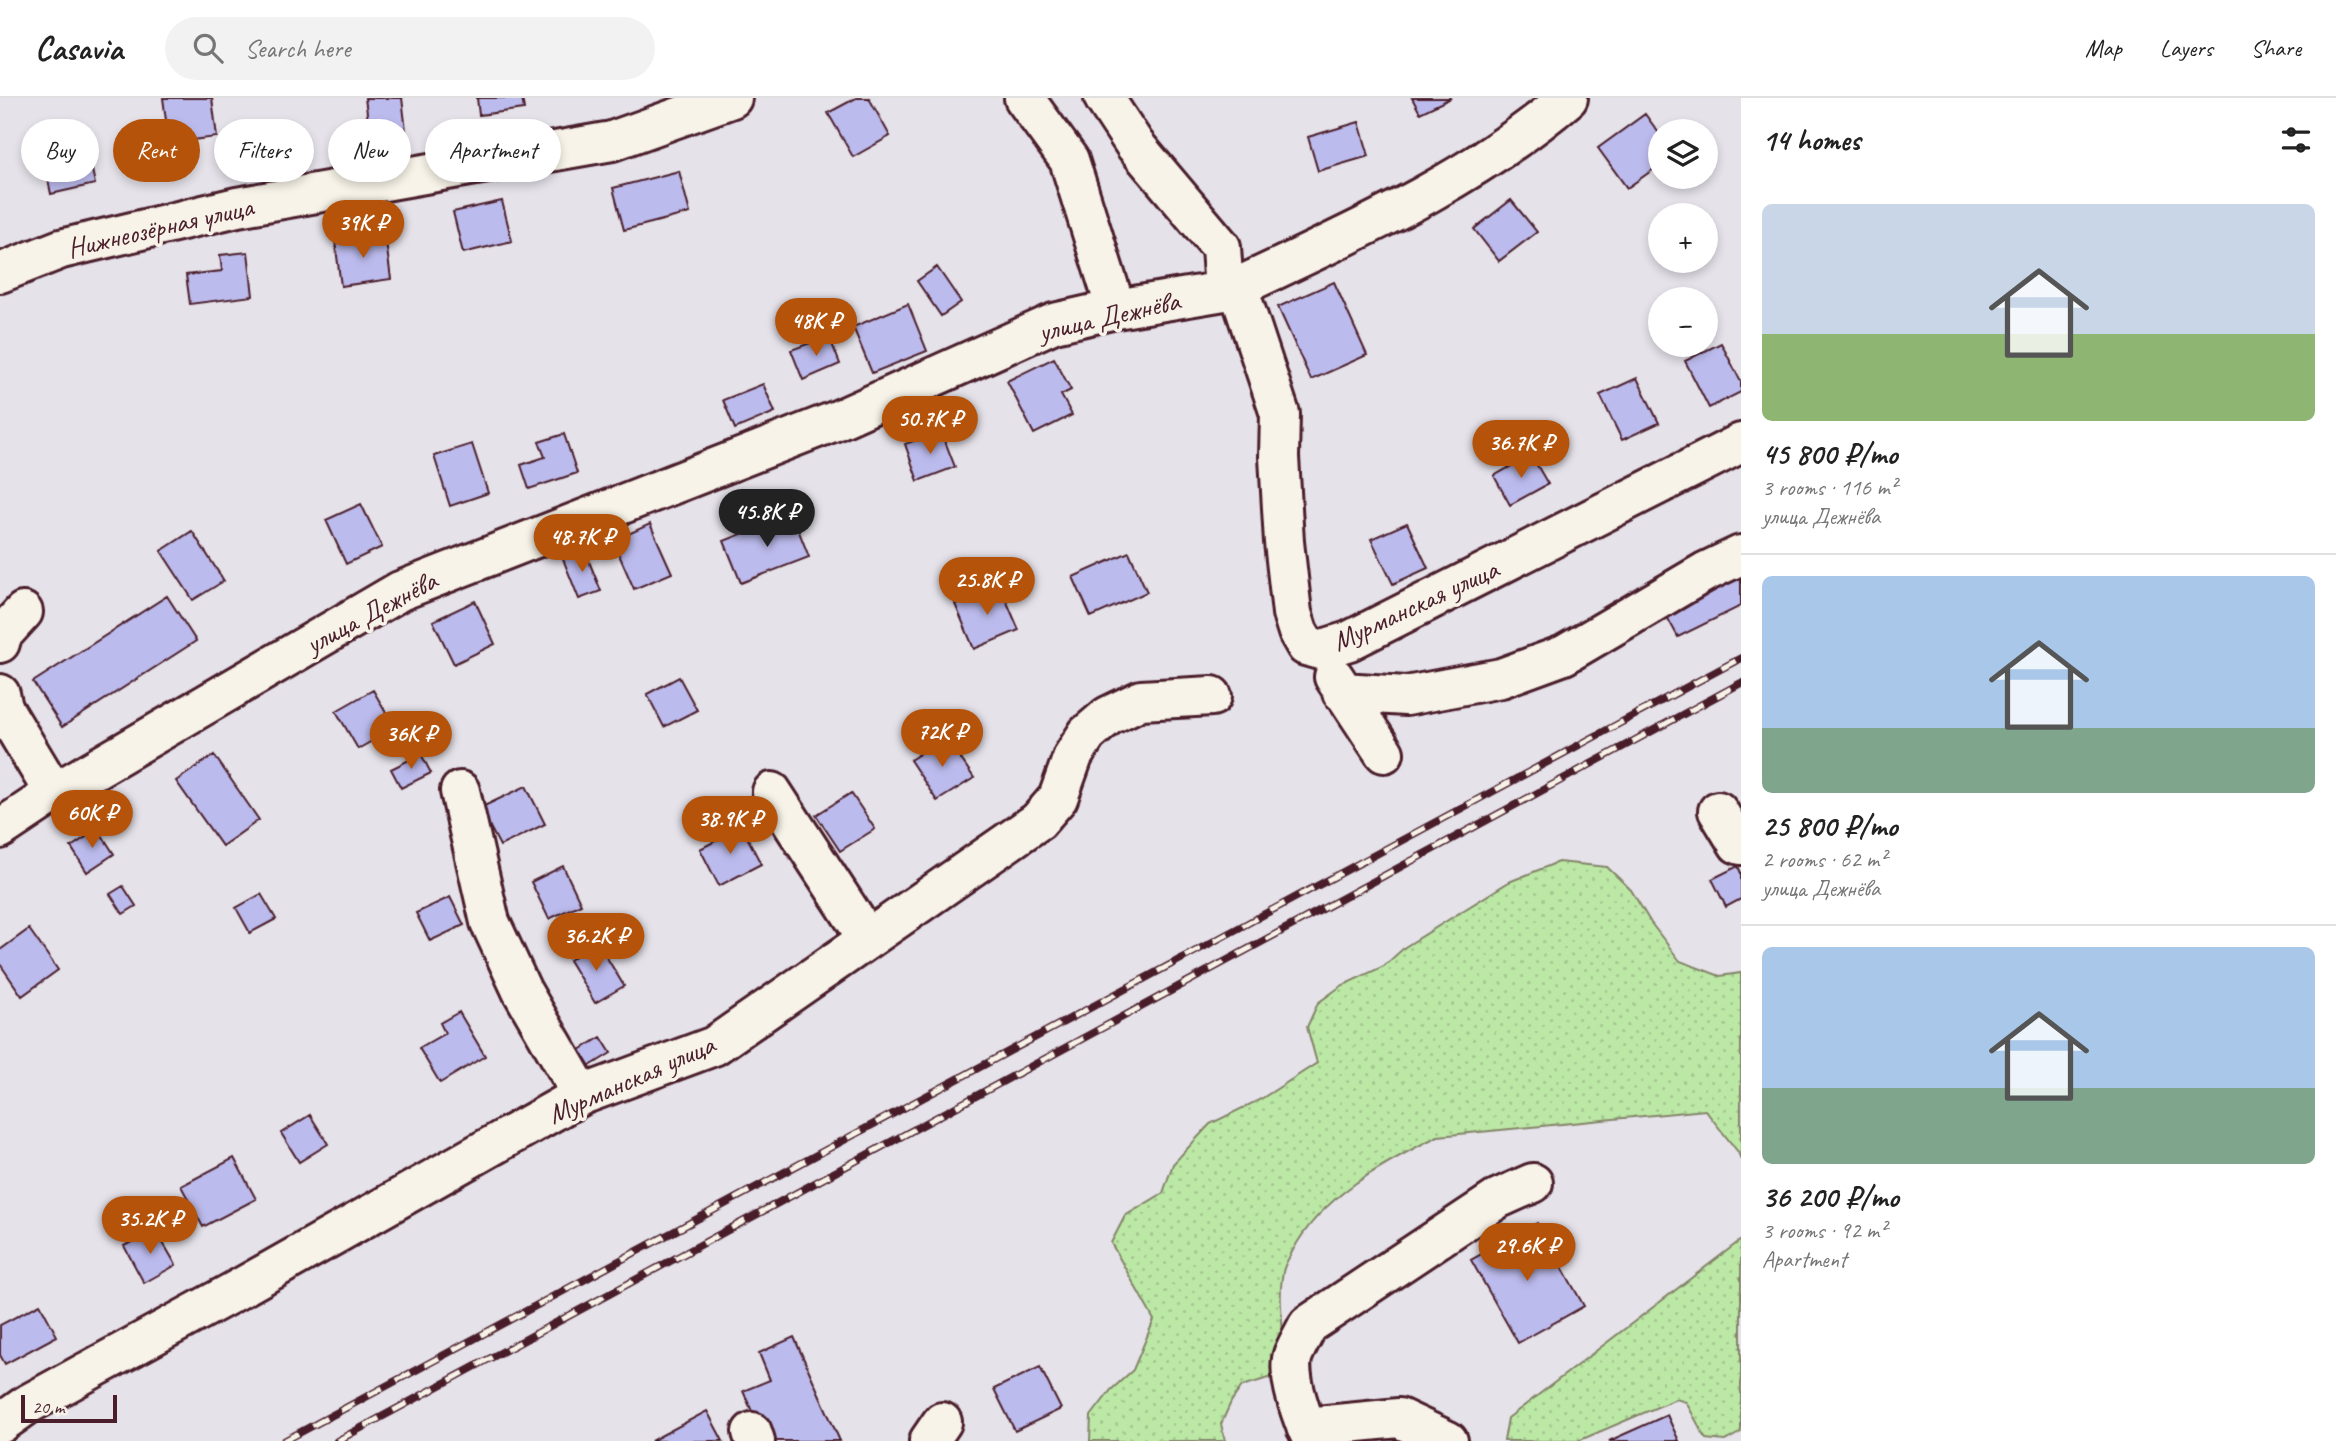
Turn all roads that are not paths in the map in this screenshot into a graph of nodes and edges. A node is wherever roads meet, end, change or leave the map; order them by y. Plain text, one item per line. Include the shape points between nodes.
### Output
1 (732, 98) edge
2 (1024, 98) edge
3 (1104, 98) edge
4 (1568, 98) edge
5 (0, 274) edge
6 (1231, 289) junction
7 (1115, 309) junction
8 (1741, 443) edge
9 (1741, 555) edge
10 (23, 612) dead end
11 (0, 643) edge
12 (1320, 650) junction
13 (1342, 692) junction
14 (0, 694) edge
15 (1212, 696) dead end
16 (1384, 753) dead end
17 (460, 791) dead end
18 (772, 792) dead end
19 (54, 793) junction
20 (1718, 811) dead end
21 (0, 829) edge
22 (1741, 845) edge
23 (867, 938) junction
24 (582, 1095) junction
25 (1533, 1183) dead end
26 (0, 1424) edge
27 (1309, 1434) edge
28 (1448, 1441) edge

1 - 5 street, Нижнеозёрная улица via 612,141 224,210 61,249
2 - 7 street via 1069,160
3 - 6 street via 1135,145 1221,247
4 - 6 street, улица Дежнёва via 1532,129 1451,182
6 - 7 street, улица Дежнёва
6 - 12 street, Мурманская улица via 1280,414 1283,530 1292,613 1306,646
7 - 19 street, улица Дежнёва via 1054,323 835,421 400,590
8 - 12 street, Мурманская улица via 1349,642
9 - 13 street via 1564,655 1501,678 1406,696
10 - 11 street
12 - 13 street
13 - 16 street
14 - 19 street
15 - 23 street, Мурманская улица via 1141,700 1108,716 1087,734 1073,756 1059,798 1038,821
17 - 24 street via 490,922 522,992
18 - 23 street
19 - 21 street, улица Дежнёва
20 - 22 street
23 - 24 street, Мурманская улица via 714,1046
24 - 26 street, Мурманская улица via 28,1404
25 - 27 street via 1499,1198 1308,1325 1292,1358 1294,1390
27 - 28 street via 1399,1418

